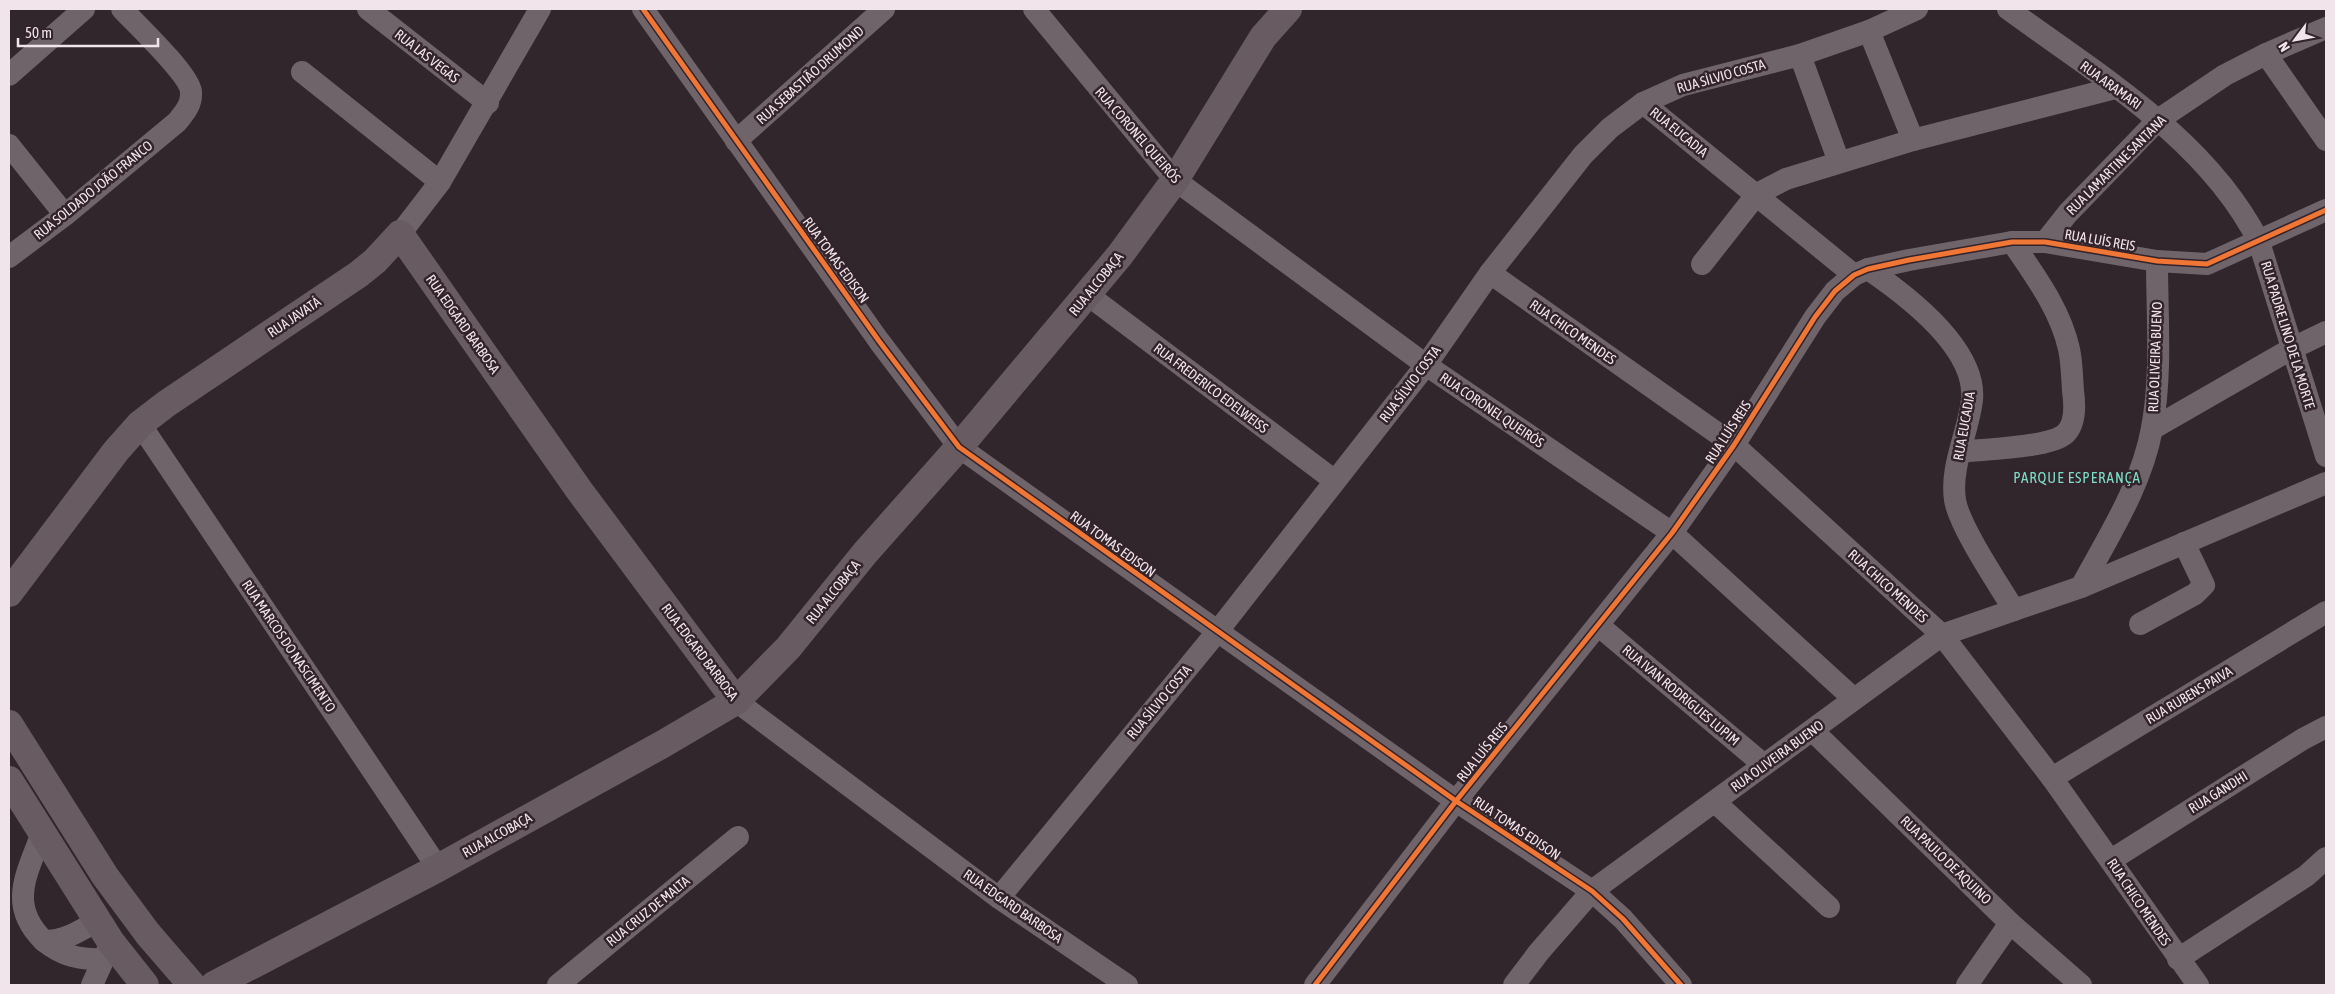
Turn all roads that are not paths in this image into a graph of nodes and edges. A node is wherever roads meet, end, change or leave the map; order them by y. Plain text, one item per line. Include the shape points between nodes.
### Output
1 (84, 9) edge
2 (122, 9) edge
3 (368, 9) edge
4 (540, 9) edge
5 (644, 9) edge
6 (884, 9) edge
7 (1034, 9) edge
8 (1288, 9) edge
9 (1917, 9) edge
10 (2008, 9) edge
11 (2326, 28) edge
12 (1869, 31) junction
13 (2266, 54) junction
14 (1800, 55) junction
15 (302, 72) dead end
16 (9, 75) edge
17 (2115, 88) junction
18 (488, 103) junction
19 (1643, 103) junction
20 (2158, 120) junction
21 (1914, 140) junction
22 (2326, 140) edge
23 (736, 141) junction
24 (9, 145) edge
25 (1839, 162) junction
26 (1175, 180) junction
27 (440, 182) junction
28 (1757, 194) junction
29 (2326, 210) edge
30 (65, 215) junction
31 (400, 234) junction
32 (2012, 242) junction
33 (2045, 242) junction
34 (2259, 242) junction
35 (9, 257) edge
36 (2157, 261) junction
37 (1702, 264) dead end
38 (1861, 272) junction
39 (1490, 273) junction
40 (1088, 295) junction
41 (2326, 332) edge
42 (2291, 349) junction
43 (1426, 365) junction
44 (140, 424) junction
45 (2152, 429) junction
46 (1734, 445) junction
47 (2325, 446) edge
48 (958, 447) junction
49 (1960, 452) junction
50 (1335, 481) junction
51 (2326, 483) edge
52 (1672, 533) junction
53 (2184, 543) junction
54 (2081, 587) junction
55 (9, 593) edge
56 (2014, 610) junction
57 (2326, 612) edge
58 (2140, 624) dead end
59 (1598, 625) junction
60 (1217, 632) junction
61 (1942, 635) junction
62 (1854, 699) junction
63 (736, 701) junction
64 (9, 724) edge
65 (2326, 727) edge
66 (1813, 731) junction
67 (1764, 765) junction
68 (2052, 778) junction
69 (9, 780) edge
70 (1456, 801) junction
71 (1715, 802) junction
72 (42, 833) junction
73 (738, 837) dead end
74 (2326, 858) edge
75 (2111, 860) junction
76 (438, 868) junction
77 (1592, 891) junction
78 (999, 898) junction
79 (1829, 908) dead end
80 (2010, 923) junction
81 (44, 941) junction
82 (108, 944) junction
83 (2178, 959) junction
84 (1122, 984) edge
85 (92, 985) edge
86 (145, 985) edge
87 (164, 985) edge
88 (192, 985) edge
89 (214, 985) edge
90 (558, 985) edge
91 (1315, 985) edge
92 (1514, 985) edge
93 (1681, 985) edge
94 (1967, 985) edge
95 (2081, 985) edge
96 (2198, 985) edge

1 - 16 street
2 - 30 street, RUA SOLDADO JOÃO FRANCO via 184,75 192,90 190,106 177,122
3 - 18 street, RUA LAS VEGAS
4 - 18 street, RUA JAVATÁ
5 - 23 street, RUA TOMAS EDISON
6 - 23 street, RUA SEBASTIÃO DRUMOND
7 - 26 street, RUA CORONEL QUEIRÓS
8 - 26 main road, RUA ALCOBAÇA via 1263,37
9 - 12 street, RUA SÍLVIO COSTA
10 - 17 street, RUA ARAMARI
11 - 13 street, RUA LAMARTINE SANTANA
12 - 14 street, RUA SÍLVIO COSTA
12 - 21 street
13 - 20 street, RUA LAMARTINE SANTANA via 2217,80
13 - 22 street
14 - 19 street, RUA SÍLVIO COSTA via 1684,85
14 - 25 street
15 - 27 street
17 - 20 street, RUA ARAMARI
17 - 21 street
18 - 27 street, RUA JAVATÁ
19 - 28 street, RUA EUCADIA
19 - 39 street, RUA SÍLVIO COSTA via 1610,128 1583,155
20 - 33 street, RUA LAMARTINE SANTANA via 2068,213
20 - 34 street, RUA ARAMARI via 2209,168 2245,215
21 - 25 street
23 - 48 street, RUA TOMAS EDISON
24 - 30 street
25 - 28 street via 1786,179
26 - 40 main road, RUA ALCOBAÇA
26 - 43 street, RUA CORONEL QUEIRÓS
27 - 31 street, RUA JAVATÁ
28 - 37 street
28 - 38 street, RUA EUCADIA
29 - 34 street, RUA LUÍS REIS
30 - 35 street, RUA SOLDADO JOÃO FRANCO
31 - 44 main road, RUA JAVATÁ via 358,274
31 - 63 main road, RUA EDGARD BARBOSA via 579,490
32 - 33 street, RUA LUÍS REIS
32 - 38 street, RUA LUÍS REIS
32 - 49 street via 2060,320 2069,350 2073,421 2065,434 2049,442
33 - 36 street, RUA LUÍS REIS
34 - 36 street, RUA LUÍS REIS via 2207,264
34 - 42 street, RUA PADRE LINO DE LA MORTE
36 - 45 street, RUA OLIVEIRA BUENO via 2156,390
38 - 46 street, RUA LUÍS REIS via 1835,291 1815,317
38 - 49 street, RUA EUCADIA via 1916,304 1962,360 1971,380 1972,400
39 - 43 street, RUA SÍLVIO COSTA
39 - 46 street, RUA CHICO MENDES
40 - 48 main road, RUA ALCOBAÇA
40 - 50 street, RUA FREDERICO EDELWEISS
41 - 42 street
42 - 45 street
42 - 47 street, RUA PADRE LINO DE LA MORTE
43 - 50 street, RUA SÍLVIO COSTA
43 - 52 street, RUA CORONEL QUEIRÓS
44 - 55 main road, RUA JAVATÁ
44 - 76 street, RUA MARCOS DO NASCIMENTO
45 - 54 street, RUA OLIVEIRA BUENO via 2139,474
46 - 52 street, RUA LUÍS REIS
46 - 61 street, RUA CHICO MENDES
48 - 60 street, RUA TOMAS EDISON
48 - 63 main road, RUA ALCOBAÇA via 865,553 788,648
49 - 56 street, RUA EUCADIA via 1953,482 1955,503
50 - 60 street, RUA SÍLVIO COSTA
51 - 53 street, RUA OLIVEIRA BUENO
52 - 59 street, RUA LUÍS REIS
52 - 62 street, RUA CORONEL QUEIRÓS
53 - 54 street, RUA OLIVEIRA BUENO
53 - 58 street via 2204,585
54 - 56 street, RUA OLIVEIRA BUENO
56 - 61 street, RUA OLIVEIRA BUENO
57 - 68 street, RUA RUBENS PAIVA
59 - 67 street, RUA IVAN RODRIGUES LUPIM
59 - 70 street, RUA LUÍS REIS
60 - 70 street, RUA TOMAS EDISON
60 - 78 street, RUA SÍLVIO COSTA
61 - 62 street, RUA OLIVEIRA BUENO
61 - 68 street, RUA CHICO MENDES
62 - 66 street, RUA OLIVEIRA BUENO
63 - 76 main road, RUA ALCOBAÇA
63 - 78 street, RUA EDGARD BARBOSA
64 - 88 main road via 105,876 148,934
65 - 75 street, RUA GANDHI
66 - 67 street, RUA OLIVEIRA BUENO
66 - 80 street, RUA PAULO DE AQUINO
67 - 71 street, RUA OLIVEIRA BUENO
68 - 75 street, RUA CHICO MENDES
69 - 72 main road
70 - 77 street, RUA TOMAS EDISON
70 - 91 street, RUA LUÍS REIS
71 - 77 street, RUA OLIVEIRA BUENO
71 - 79 street
72 - 81 street via 23,887 28,922
72 - 82 main road
73 - 90 street, RUA CRUZ DE MALTA
74 - 83 street via 2306,876
75 - 83 street, RUA CHICO MENDES
76 - 89 main road, RUA ALCOBAÇA
77 - 92 street, RUA OLIVEIRA BUENO
77 - 93 street, RUA TOMAS EDISON via 1623,919
78 - 84 street, RUA EDGARD BARBOSA
80 - 94 street
80 - 95 street, RUA PAULO DE AQUINO
81 - 82 street via 65,938
81 - 82 street via 65,955 77,958
82 - 85 street
82 - 86 main road
82 - 87 main road
83 - 96 street, RUA CHICO MENDES

